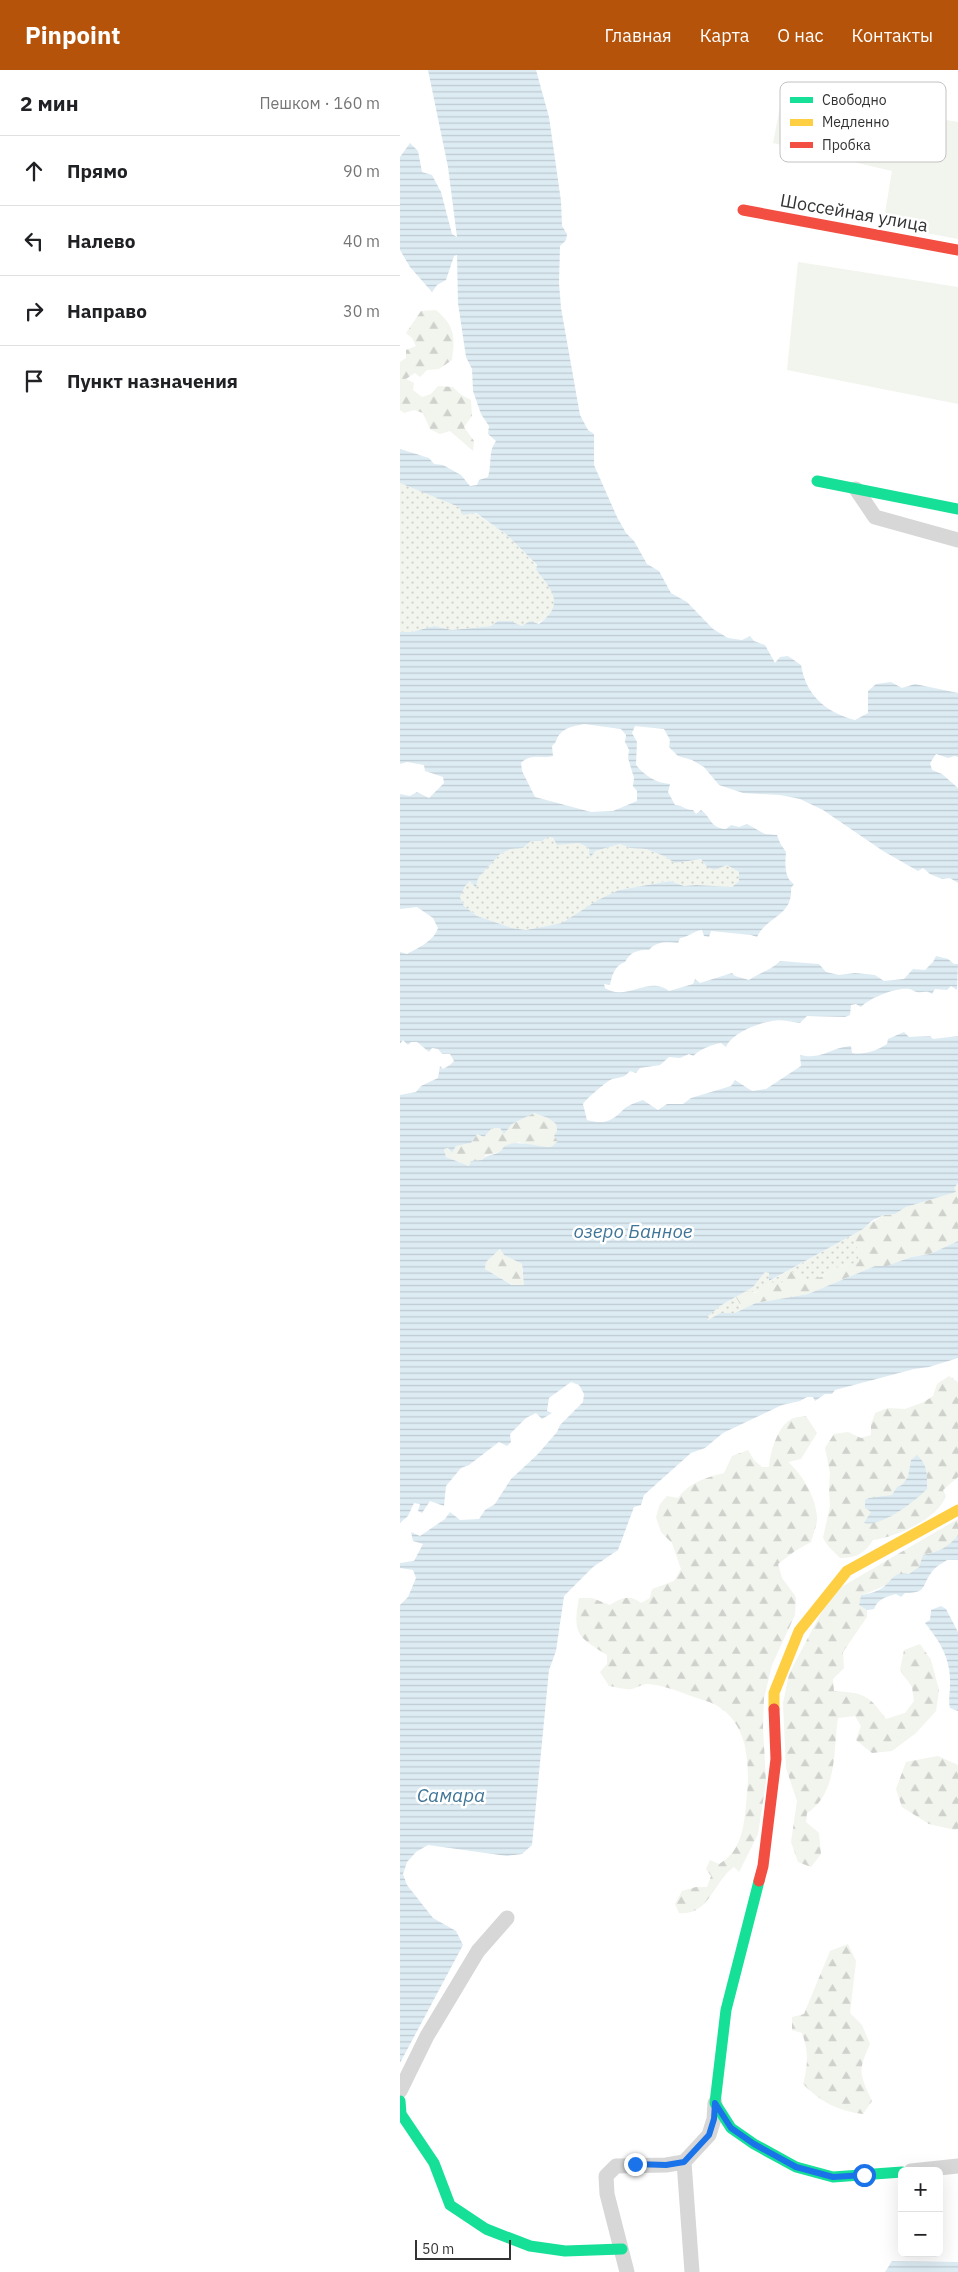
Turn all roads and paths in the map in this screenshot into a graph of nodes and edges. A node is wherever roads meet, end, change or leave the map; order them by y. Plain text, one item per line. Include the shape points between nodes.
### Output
1 (743, 210) dead end
2 (958, 250) edge
3 (817, 481) dead end
4 (856, 489) junction
5 (958, 510) edge
6 (958, 540) edge
7 (958, 1510) edge
8 (507, 1918) dead end
9 (400, 2091) edge
10 (400, 2101) edge
11 (715, 2103) junction
12 (684, 2162) junction
13 (958, 2166) edge
14 (943, 2168) edge
15 (898, 2172) edge
16 (622, 2249) junction
17 (627, 2272) edge
18 (692, 2272) edge

1 - 2 street, Шоссейная улица
3 - 4 street
4 - 5 street
4 - 6 street via 875,517
7 - 11 street via 848,1571 799,1631 774,1693 776,1759 763,1866 726,2010
8 - 9 street via 478,1951 427,2036
10 - 16 street via 401,2114 434,2163 450,2205 486,2229 530,2246 556,2250
11 - 12 street via 709,2135
11 - 15 street via 731,2128 796,2167 833,2177
12 - 16 street via 616,2166 606,2176 607,2194
12 - 18 street
13 - 14 street
16 - 17 street

